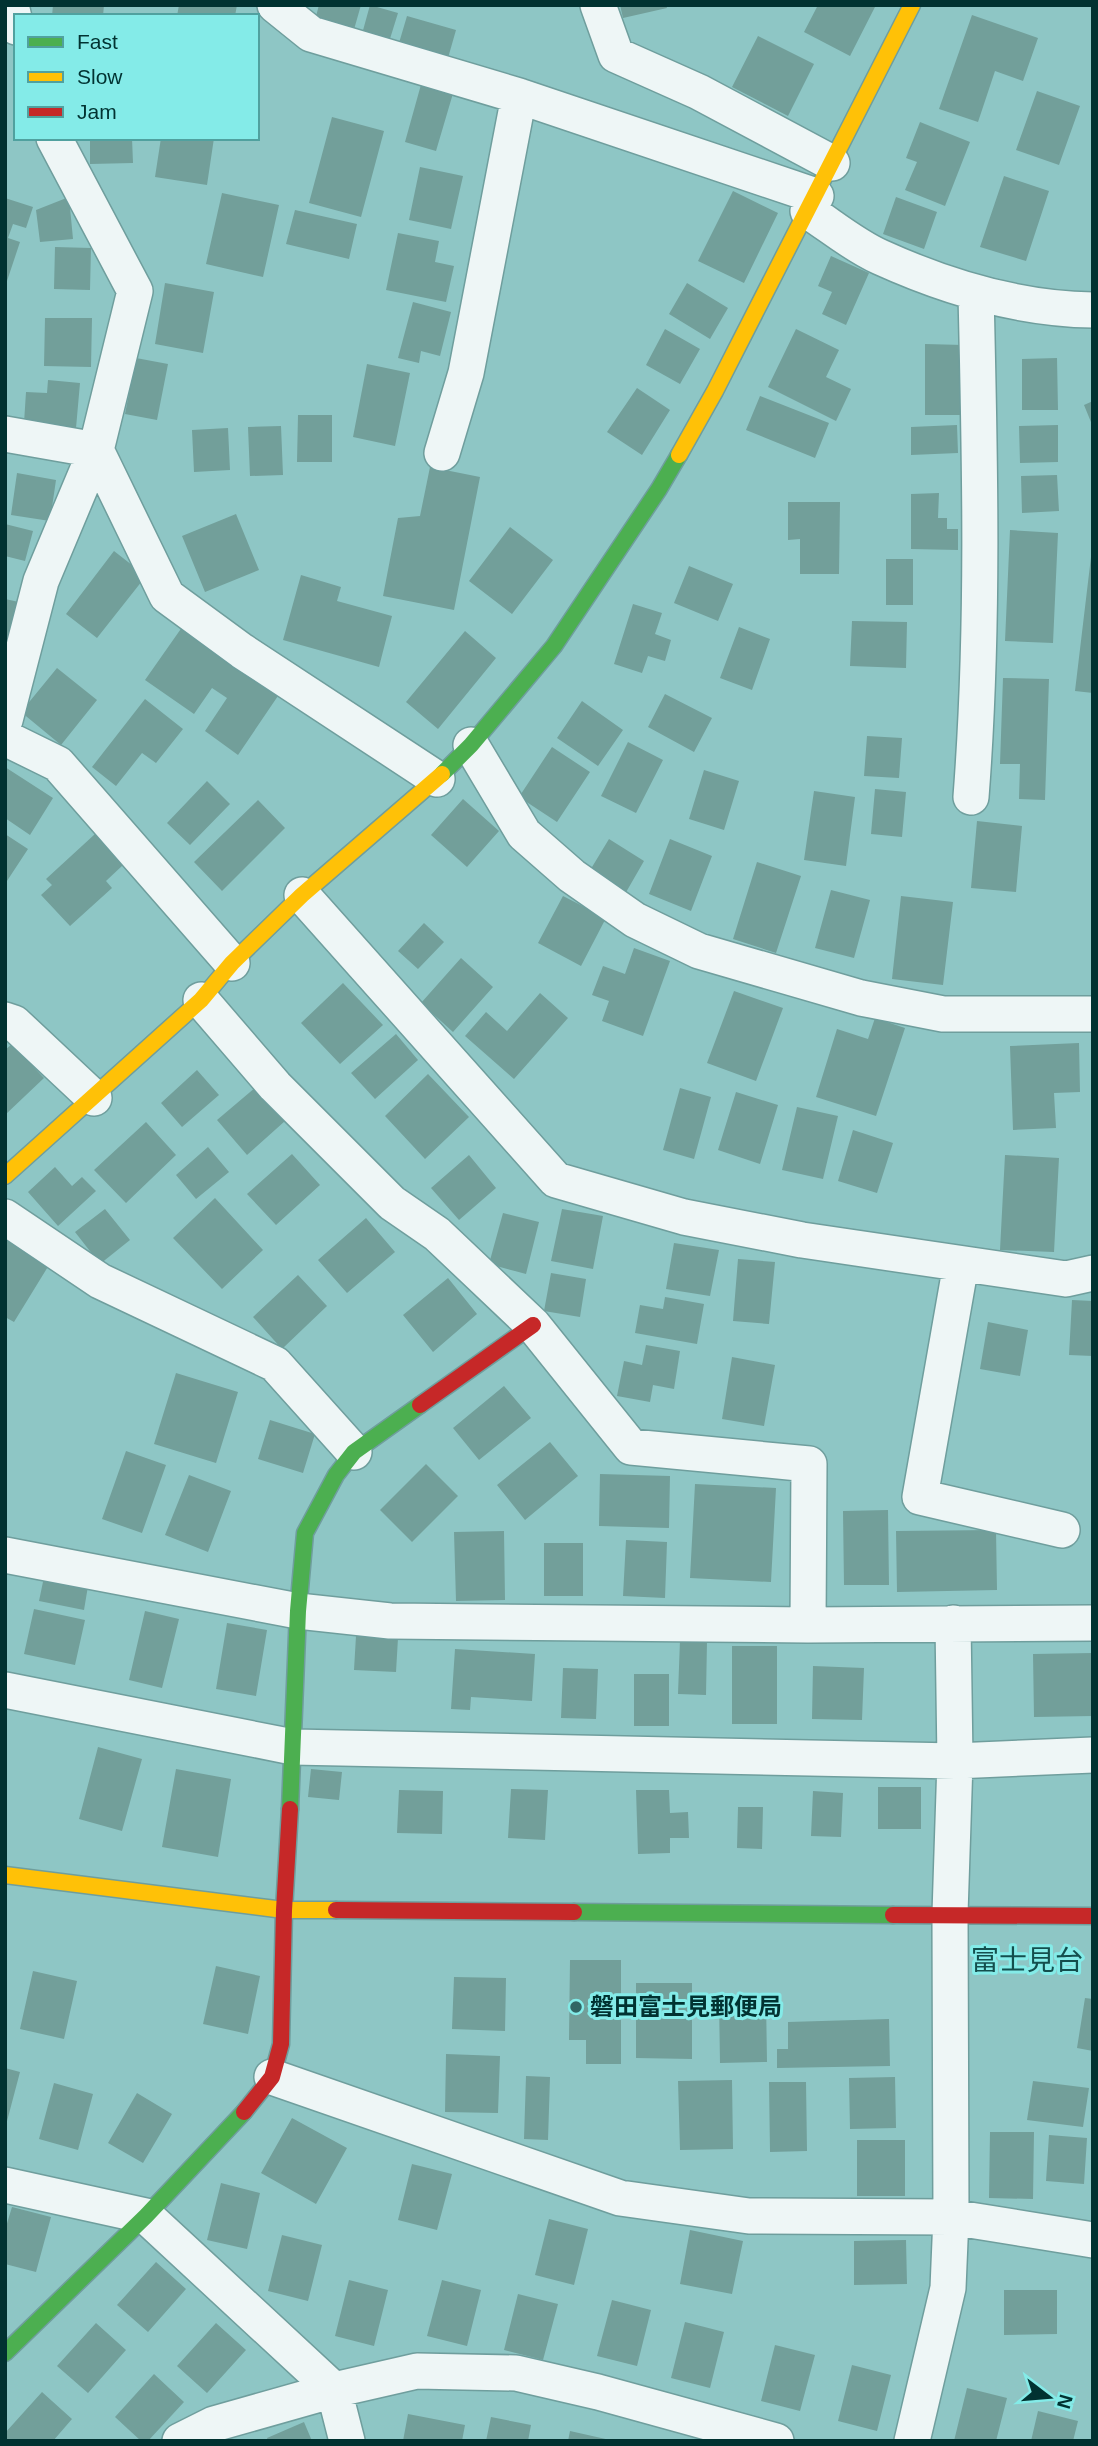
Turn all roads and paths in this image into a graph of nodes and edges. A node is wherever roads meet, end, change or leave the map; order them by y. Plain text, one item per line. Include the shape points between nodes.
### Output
1 (275, 5) edge
2 (598, 5) edge
3 (912, 5) edge
4 (519, 96) junction
5 (55, 140) edge
6 (832, 163) junction
7 (812, 203) junction
8 (976, 293) junction
9 (1093, 310) edge
10 (5, 434) edge
11 (96, 450) junction
12 (442, 453) dead end
13 (5, 720) edge
14 (5, 738) edge
15 (471, 745) junction
16 (437, 779) junction
17 (971, 797) dead end
18 (302, 895) junction
19 (232, 963) junction
20 (201, 999) junction
21 (1093, 1014) edge
22 (5, 1020) edge
23 (94, 1098) junction
24 (5, 1176) edge
25 (5, 1217) edge
26 (961, 1264) junction
27 (1093, 1273) edge
28 (533, 1325) junction
29 (354, 1452) junction
30 (1062, 1530) dead end
31 (5, 1555) edge
32 (298, 1611) junction
33 (953, 1622) junction
34 (1093, 1623) edge
35 (808, 1625) junction
36 (5, 1690) edge
37 (293, 1747) junction
38 (1093, 1755) edge
39 (955, 1761) junction
40 (5, 1875) edge
41 (284, 1910) junction
42 (950, 1914) junction
43 (1093, 1916) edge
44 (272, 2077) junction
45 (5, 2185) edge
46 (146, 2216) junction
47 (951, 2217) junction
48 (1093, 2240) edge
49 (5, 2353) edge
50 (334, 2390) junction
51 (180, 2441) edge
52 (347, 2441) edge
53 (776, 2441) edge
54 (912, 2441) edge

1 - 4 street via 311,34
2 - 6 street via 616,55 699,92
3 - 6 street
4 - 7 street
4 - 12 street via 466,373
5 - 11 street via 135,290
6 - 7 street
7 - 8 street via 878,257
7 - 15 street via 659,489 554,646
8 - 9 street
8 - 17 street via 981,535
10 - 11 street
11 - 13 street via 41,581
11 - 16 street via 167,597
14 - 19 street via 58,764
15 - 16 street
15 - 21 street via 524,834 572,876 635,920 699,951 861,998 943,1014
16 - 18 street
18 - 19 street
18 - 26 street via 556,1180 684,1217
19 - 20 street
20 - 23 street
20 - 28 street via 275,1086 392,1203 437,1234
22 - 23 street via 14,1023
23 - 24 street
25 - 29 street via 100,1281 275,1364
26 - 27 street via 1066,1279
26 - 30 street via 920,1497
28 - 29 street
28 - 35 street via 631,1447 809,1464
29 - 32 street via 304,1533
31 - 32 street
32 - 35 street via 390,1621
32 - 37 street
33 - 34 street
33 - 35 street
33 - 39 street
36 - 37 street
37 - 39 street
37 - 41 street
38 - 39 street
39 - 42 street
40 - 41 street
41 - 42 street
41 - 44 street via 281,2044
42 - 43 street
42 - 47 street
44 - 46 street
44 - 47 street via 620,2198 749,2216
45 - 46 street
46 - 49 street
46 - 50 street
47 - 48 street
47 - 54 street via 948,2288
50 - 51 street via 214,2424
50 - 52 street
50 - 53 street via 417,2371 516,2373

